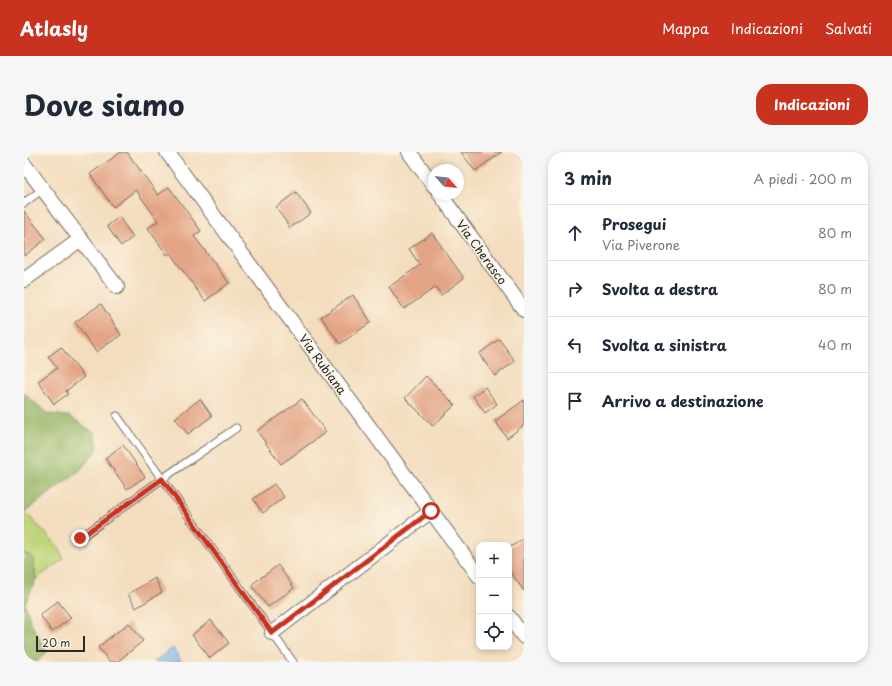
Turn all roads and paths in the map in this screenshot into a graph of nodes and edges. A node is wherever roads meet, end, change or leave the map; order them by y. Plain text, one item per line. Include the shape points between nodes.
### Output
1 (167, 152) edge
2 (409, 152) edge
3 (24, 164) edge
4 (428, 178) edge
5 (43, 189) junction
6 (444, 200) edge
7 (24, 203) edge
8 (81, 239) junction
9 (24, 280) edge
10 (117, 287) dead end
11 (524, 310) edge
12 (117, 416) dead end
13 (236, 428) dead end
14 (162, 479) junction
15 (431, 511) junction
16 (80, 538) dead end
17 (476, 572) edge
18 (512, 621) edge
19 (272, 633) junction
20 (524, 637) edge
21 (293, 662) edge

1 - 15 street, Via Rubiana
2 - 4 street
3 - 5 street
5 - 7 lane
5 - 8 street
6 - 11 street, Via Cherasco
8 - 9 street
8 - 10 street
12 - 14 lane
13 - 14 lane
14 - 16 lane
14 - 19 lane
15 - 17 street, Via Rubiana
15 - 19 street
18 - 20 street
19 - 21 lane

